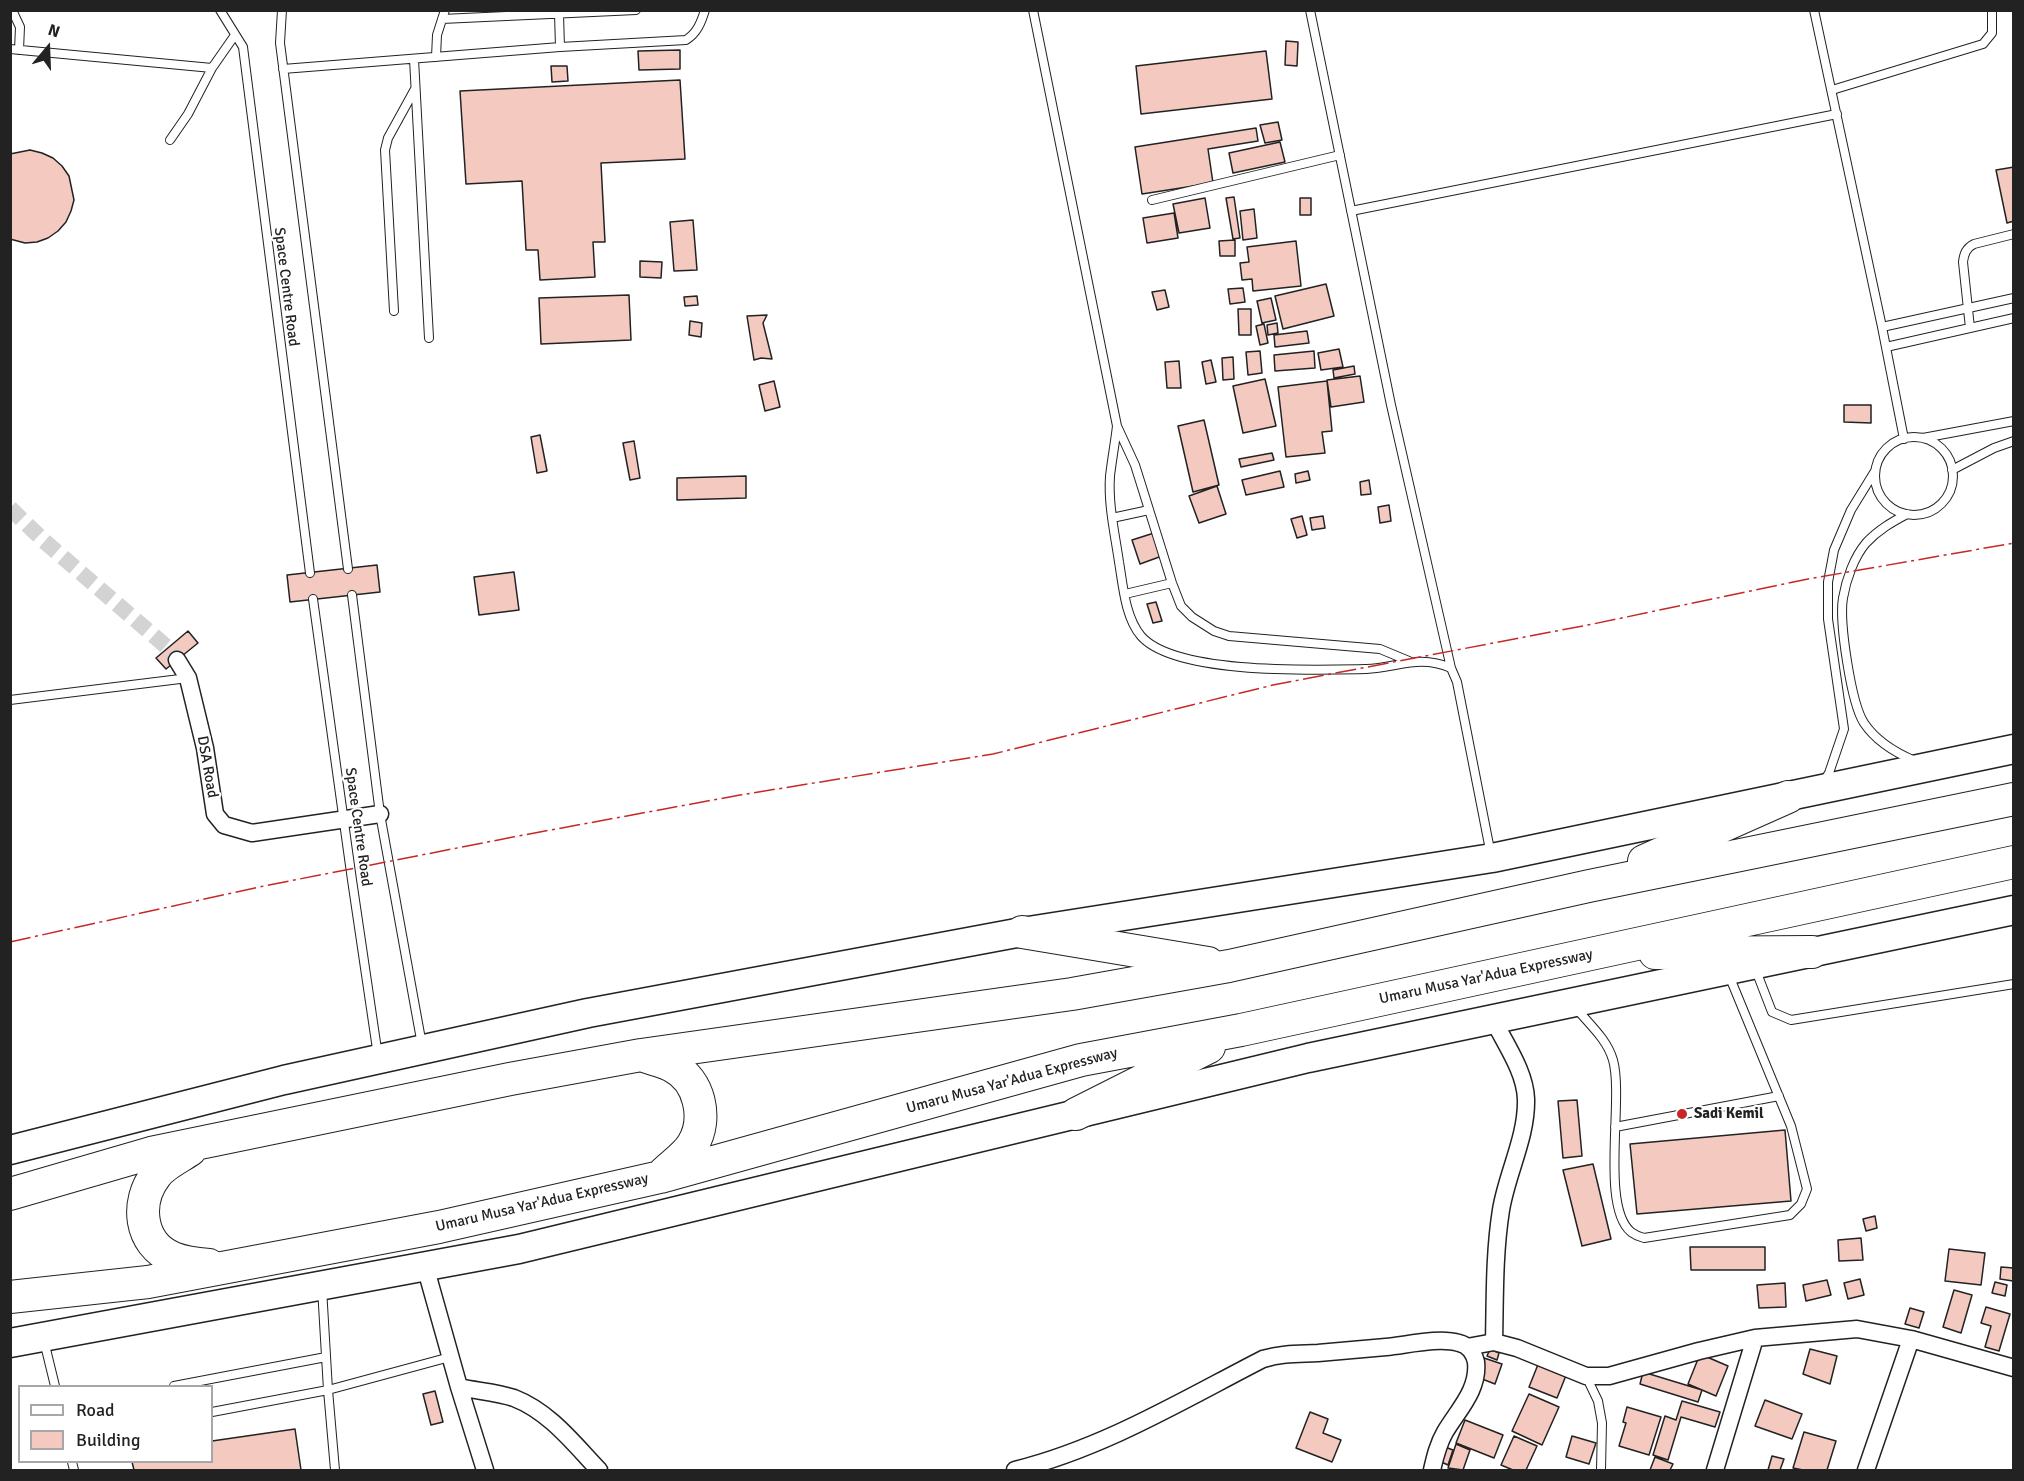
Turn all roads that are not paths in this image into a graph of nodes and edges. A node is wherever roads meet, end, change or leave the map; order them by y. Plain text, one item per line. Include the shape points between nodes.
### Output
1 (12, 10) edge
2 (220, 10) edge
3 (282, 10) edge
4 (636, 10) edge
5 (705, 10) edge
6 (1033, 10) edge
7 (1310, 10) edge
8 (1814, 10) edge
9 (1992, 10) edge
10 (559, 14) junction
11 (444, 15) edge
12 (235, 35) junction
13 (561, 47) junction
14 (15, 49) edge
15 (436, 57) junction
16 (414, 59) junction
17 (212, 68) junction
18 (283, 69) junction
19 (415, 89) junction
20 (1832, 90) junction
21 (1837, 114) junction
22 (170, 140) dead end
23 (1340, 155) junction
24 (1152, 200) dead end
25 (1351, 211) junction
26 (2013, 234) edge
27 (2013, 298) edge
28 (1967, 308) junction
29 (394, 312) dead end
30 (2013, 318) edge
31 (1882, 327) junction
32 (1970, 328) junction
33 (429, 338) dead end
34 (1886, 347) junction
35 (2013, 421) edge
36 (1117, 426) junction
37 (1923, 438) junction
38 (1904, 439) junction
39 (2013, 441) edge
40 (1952, 470) junction
41 (1875, 471) junction
42 (1149, 510) junction
43 (1907, 514) junction
44 (1112, 518) junction
45 (348, 568) dead end
46 (310, 573) dead end
47 (1172, 584) junction
48 (1125, 594) junction
49 (352, 595) dead end
50 (313, 599) dead end
51 (177, 660) tunnel mouth
52 (1409, 661) junction
53 (1451, 668) junction
54 (188, 678) junction
55 (10, 700) edge
56 (2013, 748) edge
57 (1929, 767) junction
58 (1803, 794) junction
59 (2013, 799) edge
60 (380, 814) junction
61 (343, 820) junction
62 (1491, 858) junction
63 (2013, 862) edge
64 (1589, 886) junction
65 (2013, 910) edge
66 (1022, 932) junction
67 (1812, 952) junction
68 (1592, 954) junction
69 (1229, 966) junction
70 (1741, 967) junction
71 (2013, 984) edge
72 (1571, 1003) junction
73 (1493, 1019) junction
74 (1241, 1030) junction
75 (423, 1048) junction
76 (641, 1055) junction
77 (378, 1058) junction
78 (1779, 1096) junction
79 (1076, 1114) junction
80 (1615, 1127) junction
81 (200, 1143) junction
82 (10, 1150) edge
83 (660, 1177) junction
84 (10, 1194) edge
85 (425, 1266) junction
86 (229, 1267) junction
87 (322, 1286) junction
88 (10, 1297) edge
89 (44, 1337) junction
90 (1755, 1338) junction
91 (1911, 1339) junction
92 (10, 1342) edge
93 (1494, 1342) junction
94 (1467, 1347) junction
95 (326, 1357) junction
96 (450, 1357) junction
97 (2013, 1368) edge
98 (1586, 1376) junction
99 (55, 1385) edge
100 (179, 1385) edge
101 (459, 1387) junction
102 (328, 1390) junction
103 (213, 1412) edge
104 (335, 1470) edge
105 (485, 1470) edge
106 (599, 1470) edge
107 (1015, 1470) edge
108 (1432, 1470) edge
109 (1600, 1470) edge
110 (1715, 1470) edge
111 (1866, 1470) edge

1 - 14 lane via 21,27
2 - 12 lane, Space Centre Road
3 - 18 lane, Space Centre Road
4 - 10 lane
5 - 13 lane via 701,23 686,40
6 - 36 lane
7 - 23 lane
8 - 20 lane
9 - 20 lane via 1992,33 1983,44
10 - 11 lane
10 - 13 lane
11 - 15 lane via 437,35
12 - 17 lane
12 - 46 lane, Space Centre Road via 243,47
13 - 15 lane
14 - 17 lane
15 - 16 lane
16 - 18 lane
16 - 19 lane
17 - 22 lane
18 - 45 lane, Space Centre Road
19 - 29 lane via 385,150
19 - 33 lane
20 - 21 lane
21 - 25 lane
21 - 31 lane
23 - 24 lane
23 - 25 lane
25 - 53 lane
26 - 28 lane via 1974,244 1966,250 1963,262
27 - 28 lane
28 - 31 lane
28 - 32 lane
30 - 32 lane
31 - 34 lane
32 - 34 lane
34 - 38 lane
35 - 37 lane
36 - 42 lane
36 - 44 lane via 1110,477
37 - 38 lane
37 - 40 lane via 1945,452
38 - 41 lane via 1887,448
39 - 40 lane
40 - 43 lane via 1951,488 1941,504 1925,514
41 - 43 lane via 1880,496 1888,506
41 - 58 lane via 1833,550 1828,582 1828,619 1844,729 1829,772
42 - 44 lane
42 - 47 lane
43 - 57 lane via 1883,527 1856,560 1843,599 1842,622 1853,695 1863,722 1897,754
44 - 48 lane
47 - 48 lane
47 - 52 lane via 1181,606 1192,617 1229,636 1380,649
48 - 52 lane via 1133,624 1142,637 1162,651 1182,658 1252,668 1318,670 1382,668
49 - 60 lane, Space Centre Road
50 - 61 lane, Space Centre Road
51 - 54 street, DSA Road
52 - 53 lane via 1438,662
53 - 62 lane
54 - 55 lane
54 - 61 street, DSA Road via 205,748 215,814 224,825 252,833
56 - 57 highway
57 - 58 highway
58 - 62 highway
58 - 64 highway
59 - 64 highway
60 - 61 street, DSA Road
60 - 75 lane, Space Centre Road
61 - 77 lane, Space Centre Road
62 - 66 highway
63 - 68 highway, Umaru Musa Yar'Adua Expressway
64 - 69 highway
65 - 67 highway
66 - 69 highway
66 - 75 highway
67 - 68 highway
67 - 70 highway
68 - 74 highway, Umaru Musa Yar'Adua Expressway
69 - 76 highway via 1072,994
70 - 71 lane via 1772,1012 1791,1020
70 - 72 highway
70 - 78 lane
72 - 73 highway
72 - 80 lane via 1608,1047 1614,1063
73 - 79 highway via 1308,1058
73 - 93 street via 1519,1071 1526,1098 1523,1128 1501,1209
74 - 79 highway
74 - 83 highway, Umaru Musa Yar'Adua Expressway via 1081,1060
75 - 77 highway
76 - 81 highway
76 - 83 highway via 674,1066 699,1099 702,1121 693,1145
77 - 82 highway
78 - 80 lane
78 - 80 lane via 1807,1189 1802,1204 1790,1215 1644,1238 1631,1232 1620,1214 1614,1168
79 - 85 highway via 519,1249
81 - 84 highway via 151,1153
81 - 86 highway via 156,1174 143,1202 143,1221 147,1236 170,1257
83 - 86 highway, Umaru Musa Yar'Adua Expressway via 439,1227
85 - 87 highway
85 - 96 street
86 - 88 highway, Umaru Musa Yar'Adua Expressway via 148,1282
87 - 89 highway
87 - 95 lane
89 - 92 highway
89 - 99 lane
90 - 91 street via 1857,1329
90 - 98 street via 1609,1376
90 - 110 street
91 - 97 street
91 - 111 street
93 - 94 street
93 - 98 street
94 - 107 street via 1459,1342 1438,1342 1282,1354 1263,1359 1093,1444
94 - 108 street via 1476,1363 1474,1385 1445,1432
95 - 100 lane
95 - 102 lane
96 - 101 street
96 - 102 lane
98 - 109 lane via 1598,1401 1602,1423
101 - 105 street
101 - 106 street via 531,1406 555,1424
102 - 103 lane
102 - 104 lane

